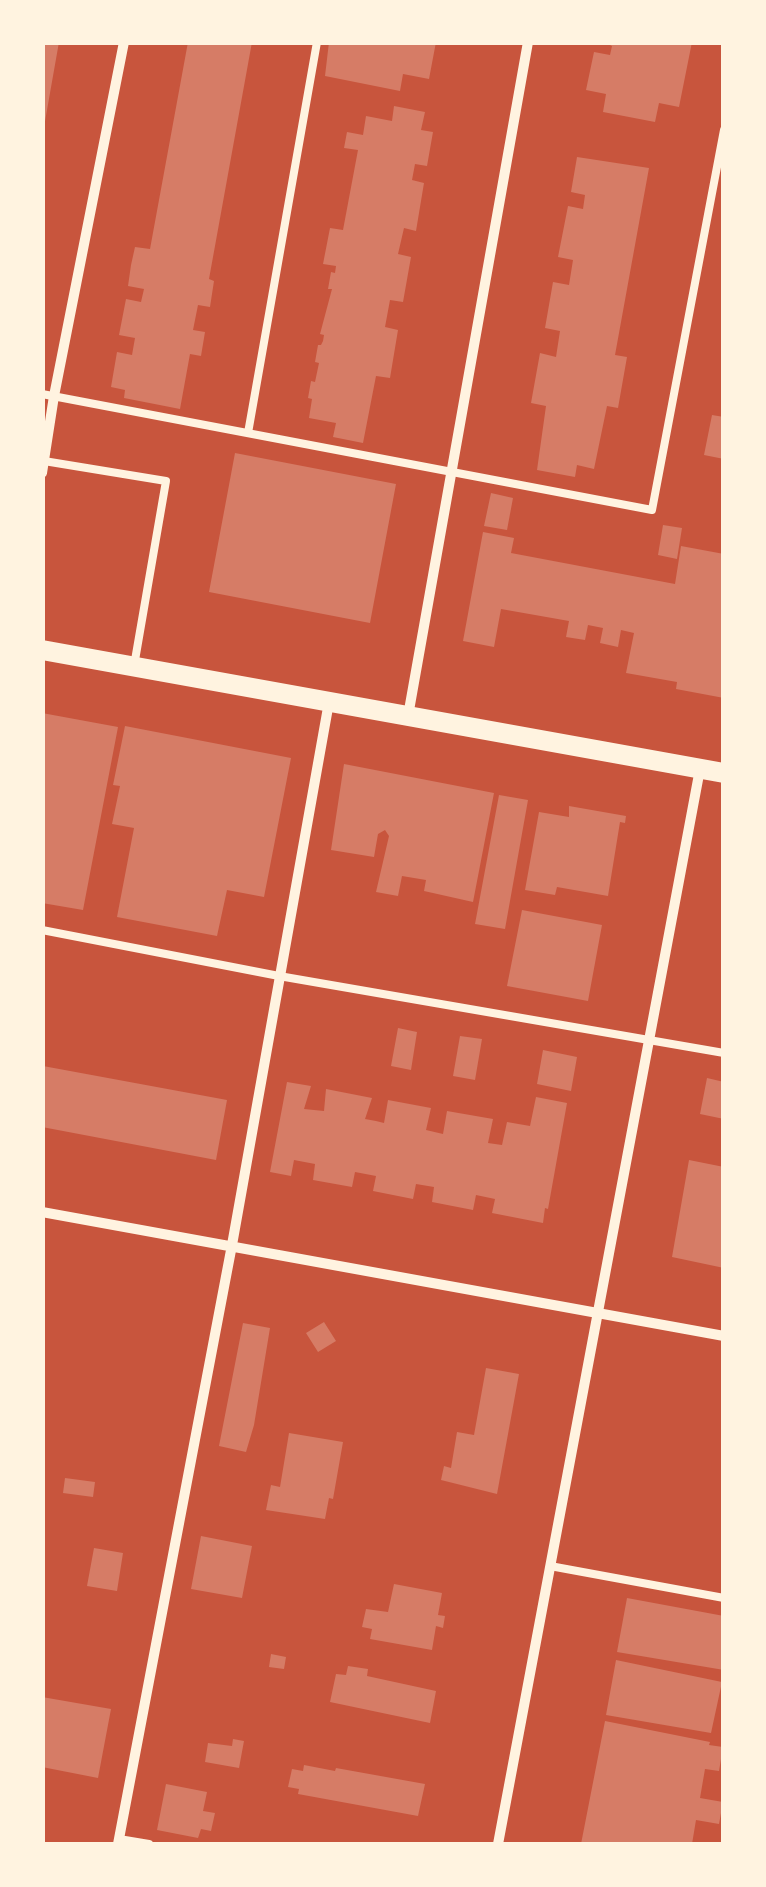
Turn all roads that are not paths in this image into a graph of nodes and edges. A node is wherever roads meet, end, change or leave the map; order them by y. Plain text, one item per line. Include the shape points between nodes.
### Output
1 (124, 42) edge
2 (317, 42) edge
3 (528, 42) edge
4 (724, 130) edge
5 (48, 395) edge
6 (248, 433) junction
7 (43, 466) edge
8 (452, 472) junction
9 (42, 650) edge
10 (134, 666) junction
11 (329, 701) junction
12 (408, 716) junction
13 (700, 769) junction
14 (724, 774) edge
15 (42, 930) edge
16 (278, 976) junction
17 (649, 1040) junction
18 (724, 1053) edge
19 (42, 1212) edge
20 (232, 1245) junction
21 (598, 1312) junction
22 (724, 1336) edge
23 (550, 1566) junction
24 (724, 1598) edge
25 (119, 1842) edge
26 (149, 1844) edge
27 (498, 1844) edge

1 - 5 street
2 - 6 lane
3 - 8 street
4 - 8 lane via 652,510
5 - 6 lane
5 - 7 street
6 - 8 lane
7 - 10 lane via 166,481
8 - 12 street
9 - 10 main road
10 - 11 main road
11 - 12 main road
11 - 16 street
12 - 13 main road
13 - 14 main road
13 - 17 street
15 - 16 lane
16 - 17 lane
16 - 20 street
17 - 18 lane
17 - 21 street
19 - 20 street
20 - 21 street
20 - 25 street
21 - 22 street
21 - 23 street
23 - 24 lane
23 - 27 street
25 - 26 lane

